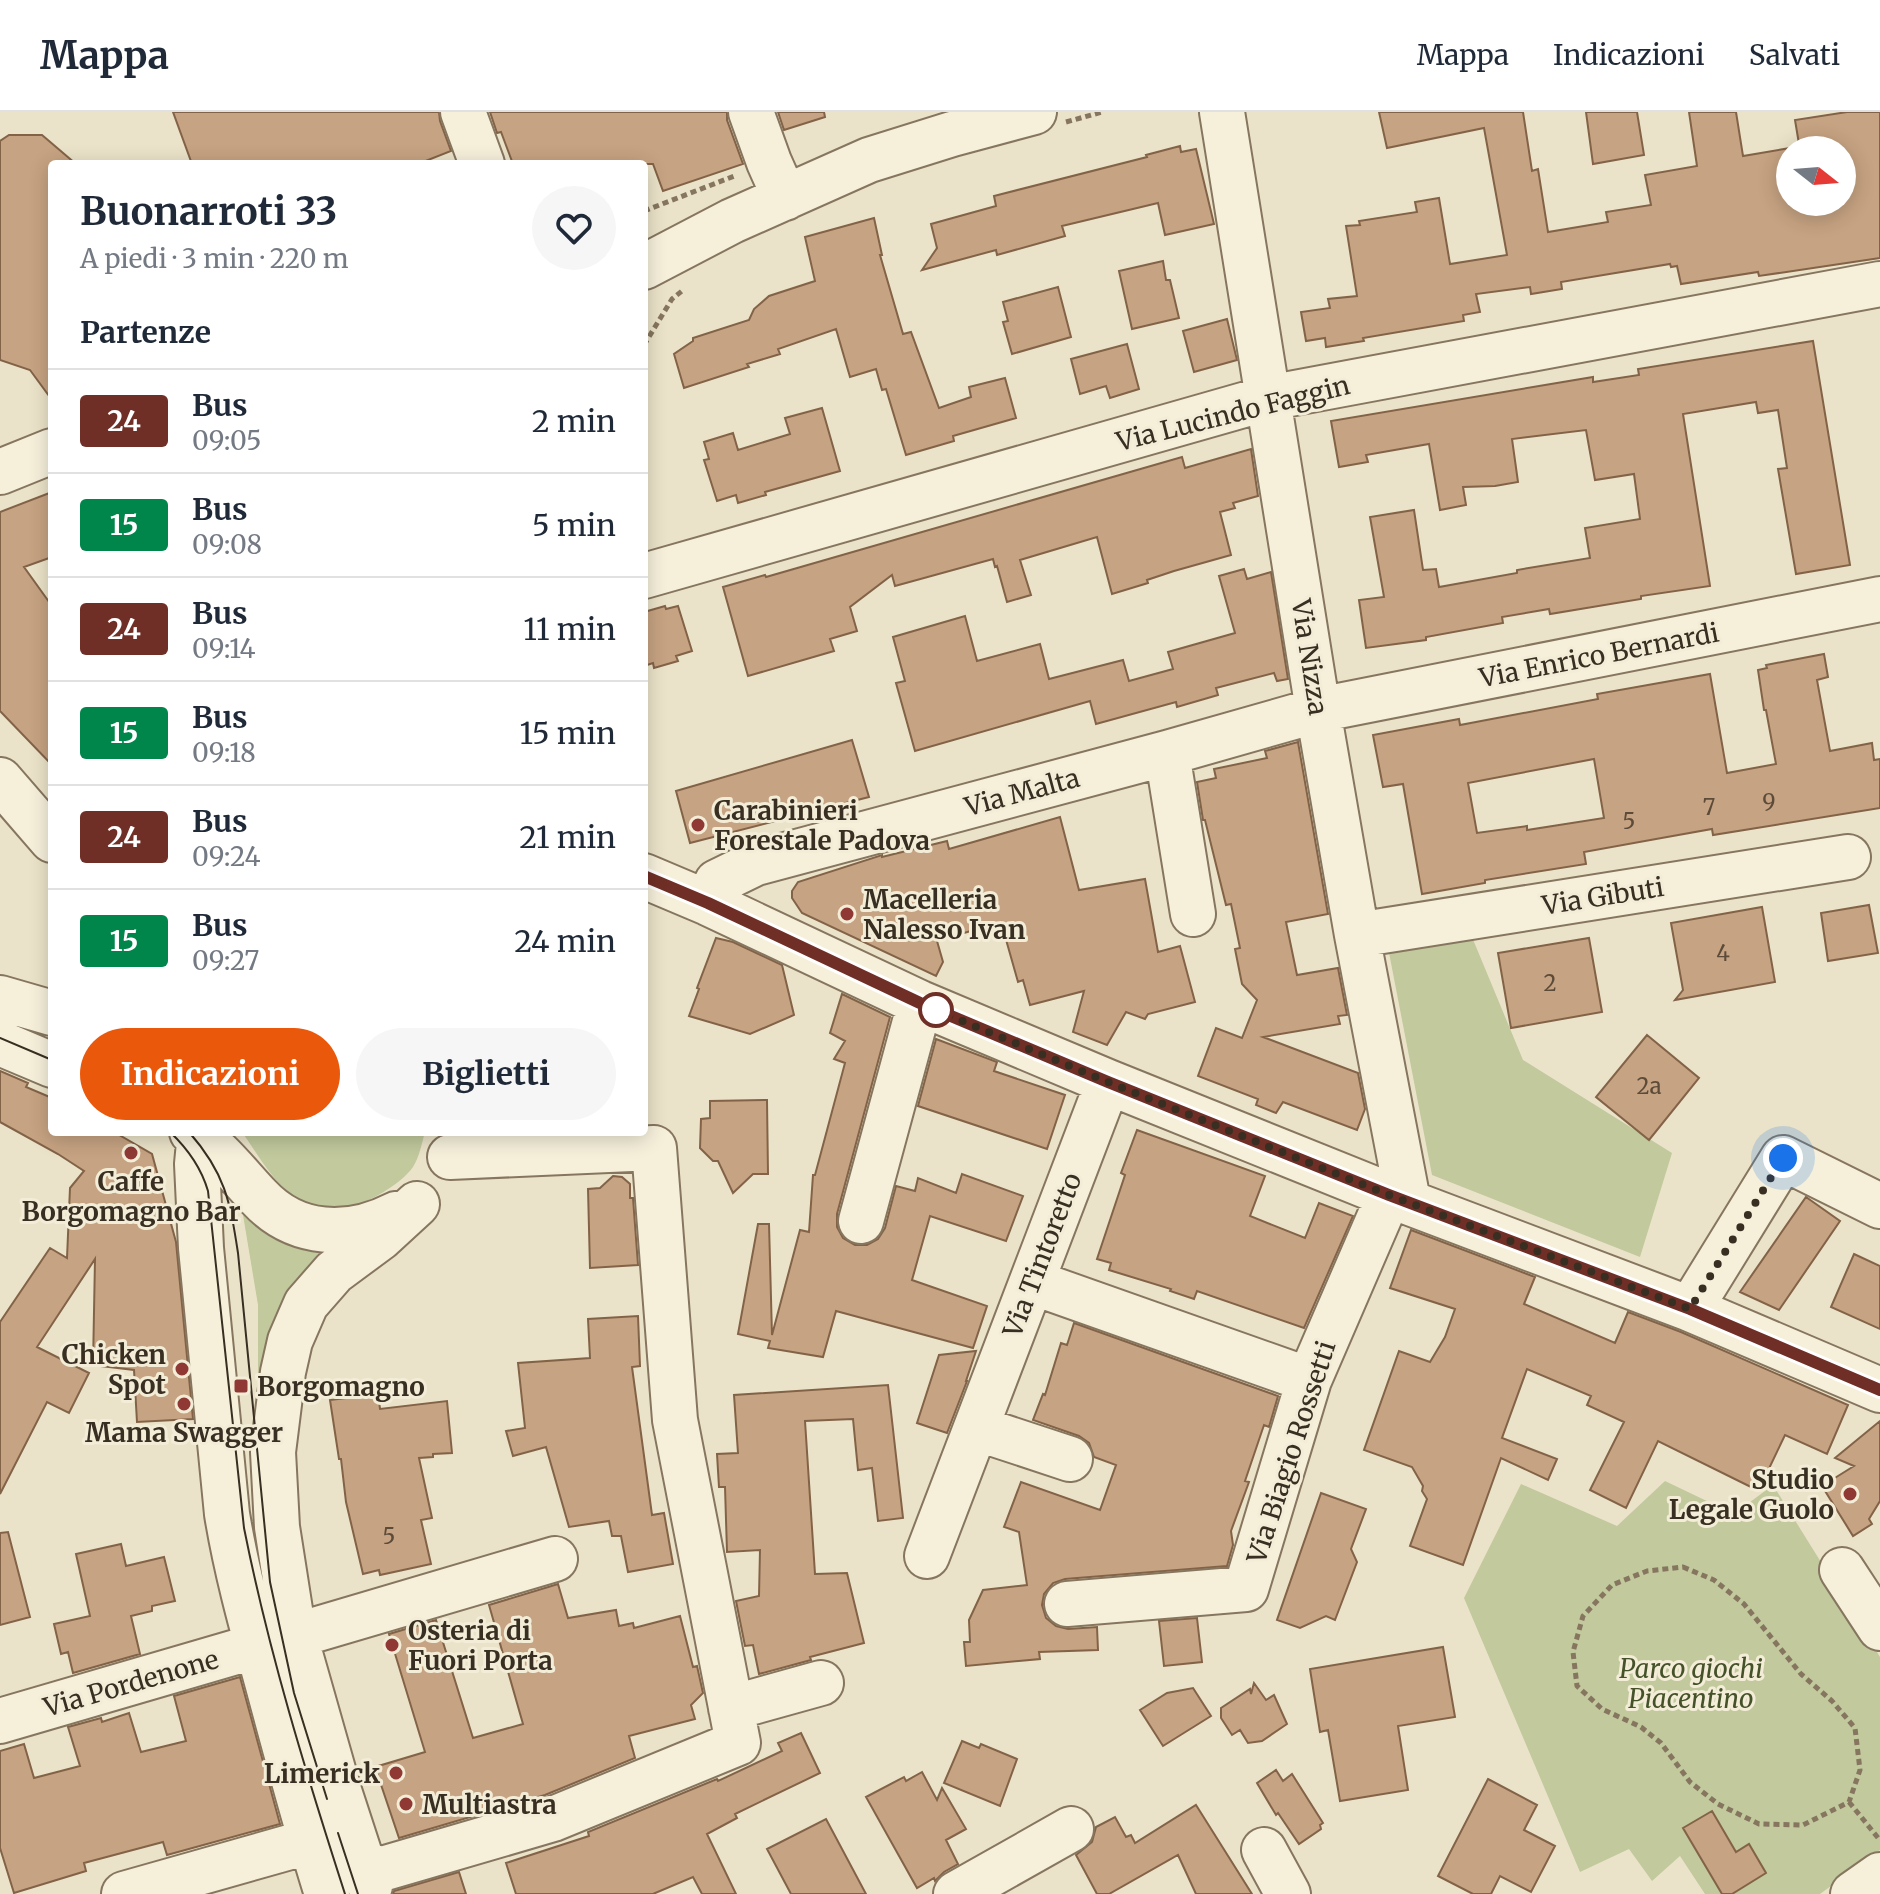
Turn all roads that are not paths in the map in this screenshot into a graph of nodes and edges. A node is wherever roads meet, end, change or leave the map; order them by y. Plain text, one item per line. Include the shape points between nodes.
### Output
1 (463, 112) edge
2 (751, 112) edge
3 (1034, 112) edge
4 (1222, 112) edge
5 (948, 123) edge
6 (481, 160) edge
7 (785, 198) junction
8 (648, 265) edge
9 (1880, 284) edge
10 (1268, 398) junction
11 (48, 453) edge
12 (0, 472) edge
13 (648, 575) edge
14 (1880, 599) edge
15 (1318, 710) junction
16 (1167, 753) junction
17 (0, 780) edge
18 (48, 835) edge
19 (1848, 857) dead end
20 (648, 878) edge
21 (708, 903) junction
22 (1193, 914) dead end
23 (1357, 935) junction
24 (0, 998) edge
25 (920, 1003) junction
26 (48, 1012) edge
27 (0, 1043) edge
28 (48, 1063) edge
29 (1108, 1082) junction
30 (197, 1136) edge
31 (200, 1136) edge
32 (452, 1144) edge
33 (1398, 1198) junction
34 (417, 1204) junction
35 (1880, 1206) edge
36 (861, 1221) dead end
37 (1032, 1282) junction
38 (1690, 1309) junction
39 (1309, 1380) junction
40 (1880, 1390) edge
41 (976, 1428) junction
42 (1070, 1459) dead end
43 (927, 1556) dead end
44 (555, 1559) dead end
45 (1842, 1570) dead end
46 (1067, 1604) dead end
47 (1880, 1628) edge
48 (277, 1646) junction
49 (821, 1683) dead end
50 (731, 1708) junction
51 (0, 1721) edge
52 (1071, 1829) dead end
53 (1264, 1850) dead end
54 (313, 1851) junction
55 (1880, 1875) edge
56 (366, 1876) edge
57 (124, 1894) edge
58 (327, 1894) edge
59 (956, 1894) edge
60 (1288, 1894) edge
61 (1853, 1894) edge

1 - 6 street
2 - 7 street
3 - 5 street
4 - 10 street, Via Nizza
5 - 7 street
7 - 8 street
9 - 10 street, Via Lucindo Faggin
10 - 13 street, Via Lucindo Faggin
10 - 15 street, Via Nizza
11 - 12 street
14 - 15 street, Via Enrico Bernardi
15 - 16 street, Via Malta
15 - 23 street, Via Nizza
16 - 21 street, Via Malta via 756,863 717,882
16 - 22 street
17 - 18 street
19 - 23 street, Via Gibuti
20 - 21 street
21 - 25 street
23 - 33 street, Via Nizza
24 - 26 street
25 - 29 street
25 - 36 street
27 - 28 street
29 - 33 street
29 - 37 street, Via Tintoretto
30 - 48 street via 201,1248 227,1514 244,1597
31 - 34 street via 282,1218 309,1228 359,1228
32 - 34 street
32 - 50 street via 654,1148 675,1420
33 - 38 street
33 - 39 street, Via Biagio Rossetti
34 - 48 street via 317,1290 290,1341 273,1452 285,1588
35 - 38 street via 1783,1158
37 - 39 street
37 - 41 street, Via Tintoretto
38 - 40 street
39 - 46 street, Via Biagio Rossetti via 1246,1589
41 - 42 street
41 - 43 street, Via Tintoretto
44 - 48 street, Via Pordenone
45 - 47 street
48 - 51 street, Via Pordenone via 236,1652
48 - 54 street
48 - 56 street
49 - 50 street
50 - 56 street via 738,1743 553,1819 389,1867 365,1863
52 - 59 street
53 - 60 street
54 - 57 street via 306,1844 297,1845
54 - 58 street
55 - 61 street

